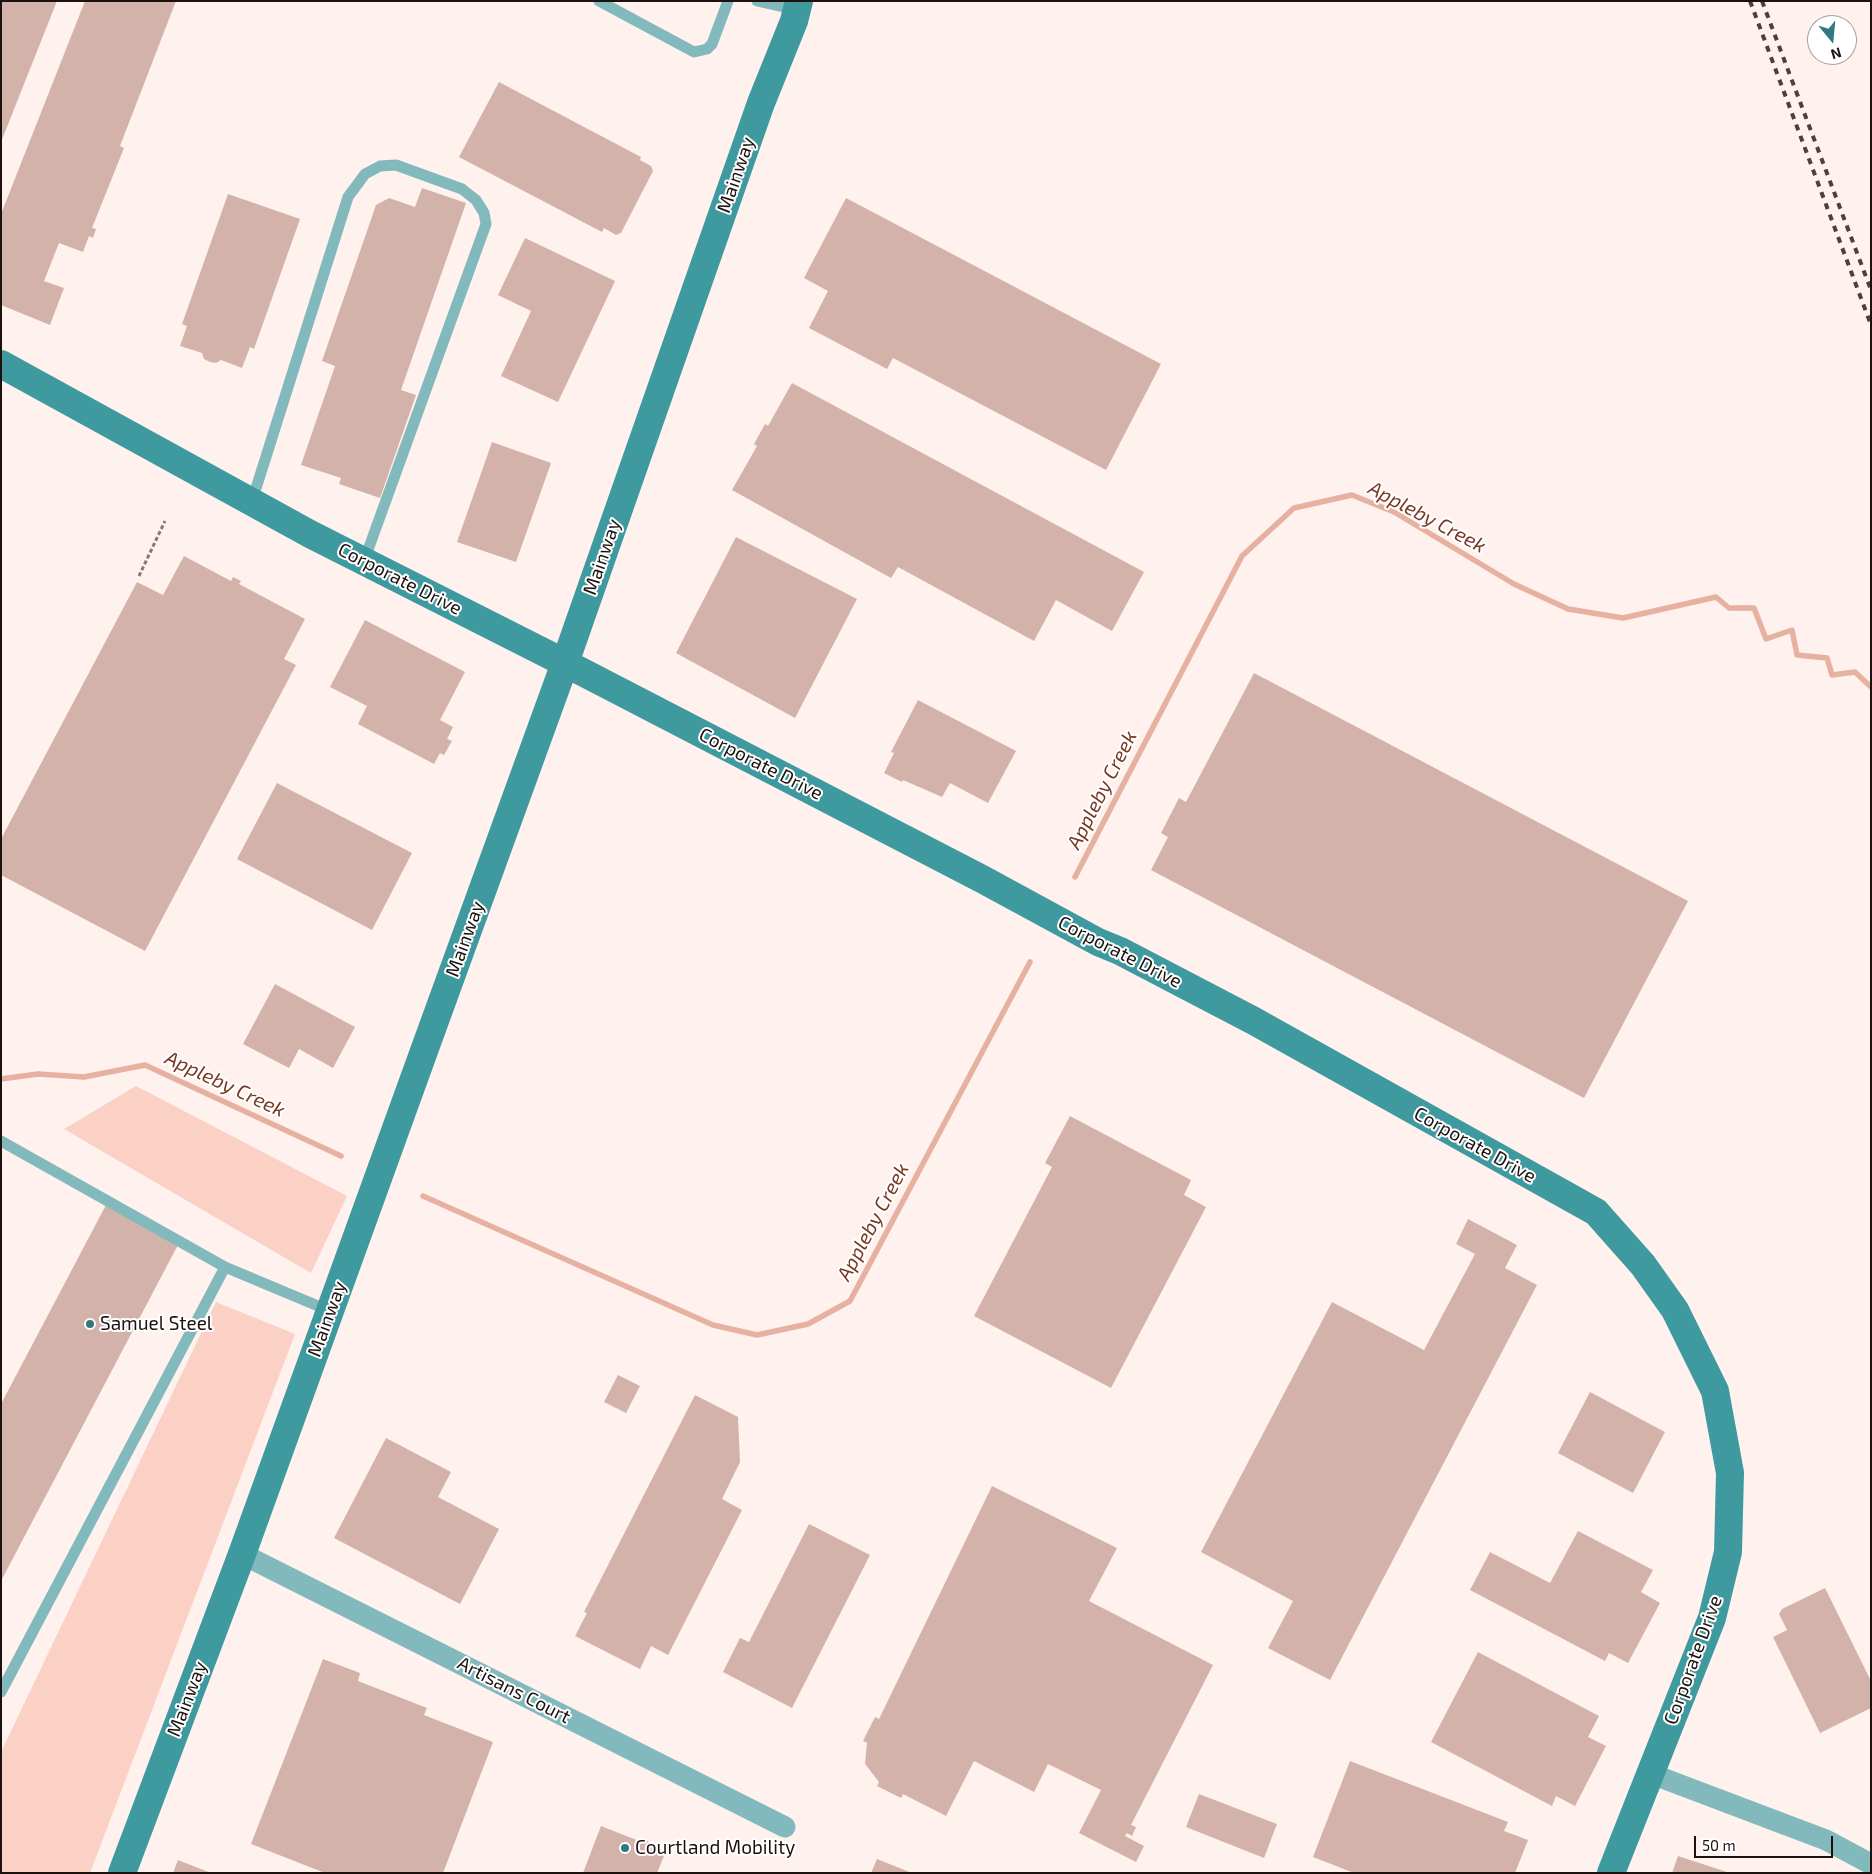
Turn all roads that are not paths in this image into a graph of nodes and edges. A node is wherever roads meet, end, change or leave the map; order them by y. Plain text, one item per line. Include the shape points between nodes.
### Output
1 (599, 1) edge
2 (728, 1) edge
3 (757, 1) edge
4 (798, 6) edge
5 (1, 364) edge
6 (252, 502) junction
7 (364, 561) junction
8 (565, 663) junction
9 (1, 1141) edge
10 (225, 1267) junction
11 (330, 1311) junction
12 (242, 1554) junction
13 (1, 1692) edge
14 (1649, 1773) junction
15 (785, 1827) dead end
16 (1871, 1864) edge
17 (122, 1873) edge
18 (1611, 1873) edge

1 - 2 lane via 694,52 712,44
3 - 4 lane
4 - 8 street, Mainway
5 - 6 street, Corporate Drive
6 - 7 street, Corporate Drive
6 - 7 lane via 348,197 365,174 380,166 396,165 462,189 476,200 486,224
7 - 8 street, Corporate Drive
8 - 11 street, Mainway
8 - 14 street, Corporate Drive via 1254,1021 1596,1212 1643,1265 1674,1310 1715,1391 1730,1473 1728,1552 1712,1618
9 - 10 lane
10 - 11 lane
10 - 13 lane
11 - 12 street, Mainway
12 - 15 street, Artisans Court
12 - 17 street, Mainway
14 - 16 street via 1826,1840
14 - 18 street, Corporate Drive

